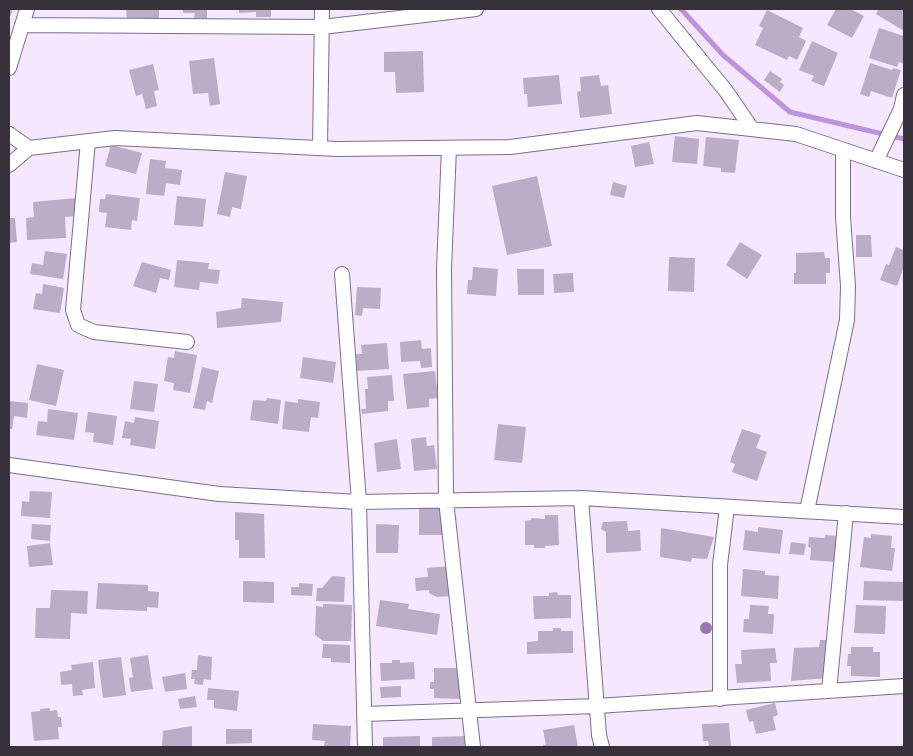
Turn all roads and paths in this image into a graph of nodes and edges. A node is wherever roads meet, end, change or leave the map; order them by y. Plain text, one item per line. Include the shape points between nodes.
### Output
1 (27, 9) edge
2 (322, 9) edge
3 (476, 9) edge
4 (659, 9) edge
5 (22, 25) junction
6 (322, 27) junction
7 (12, 45) edge
8 (9, 68) edge
9 (901, 108) edge
10 (752, 129) junction
11 (9, 134) edge
12 (88, 141) junction
13 (29, 148) junction
14 (320, 148) junction
15 (448, 148) junction
16 (843, 150) junction
17 (878, 158) junction
18 (9, 165) edge
19 (904, 170) edge
20 (342, 274) dead end
21 (187, 342) dead end
22 (9, 465) edge
23 (581, 498) junction
24 (446, 500) junction
25 (359, 502) junction
26 (727, 507) junction
27 (807, 511) junction
28 (846, 513) junction
29 (904, 517) edge
30 (904, 686) edge
31 (829, 691) junction
32 (720, 698) junction
33 (597, 706) junction
34 (469, 710) junction
35 (364, 714) junction
36 (365, 747) edge
37 (474, 747) edge
38 (602, 747) edge

1 - 5 street
2 - 6 street
3 - 6 street
4 - 10 street via 726,91
5 - 6 street
5 - 7 street
6 - 14 street
7 - 8 street
9 - 17 street
10 - 15 street via 697,123 510,147
10 - 16 street via 796,134
11 - 13 street
12 - 13 street
12 - 14 street via 115,138
12 - 21 street via 73,310 78,325 94,332
13 - 18 street
14 - 15 street
15 - 24 street via 444,269
16 - 17 street
16 - 27 street via 847,320
17 - 19 street
20 - 25 street
22 - 25 street via 219,494
23 - 24 street
23 - 26 street
23 - 33 street
24 - 25 street
24 - 34 street
25 - 35 street
26 - 27 street
26 - 32 street via 720,565
27 - 28 street
28 - 29 street
28 - 31 street
30 - 31 street
31 - 32 street
32 - 33 street
33 - 34 street
33 - 38 street
34 - 35 street
34 - 37 street
35 - 36 street

